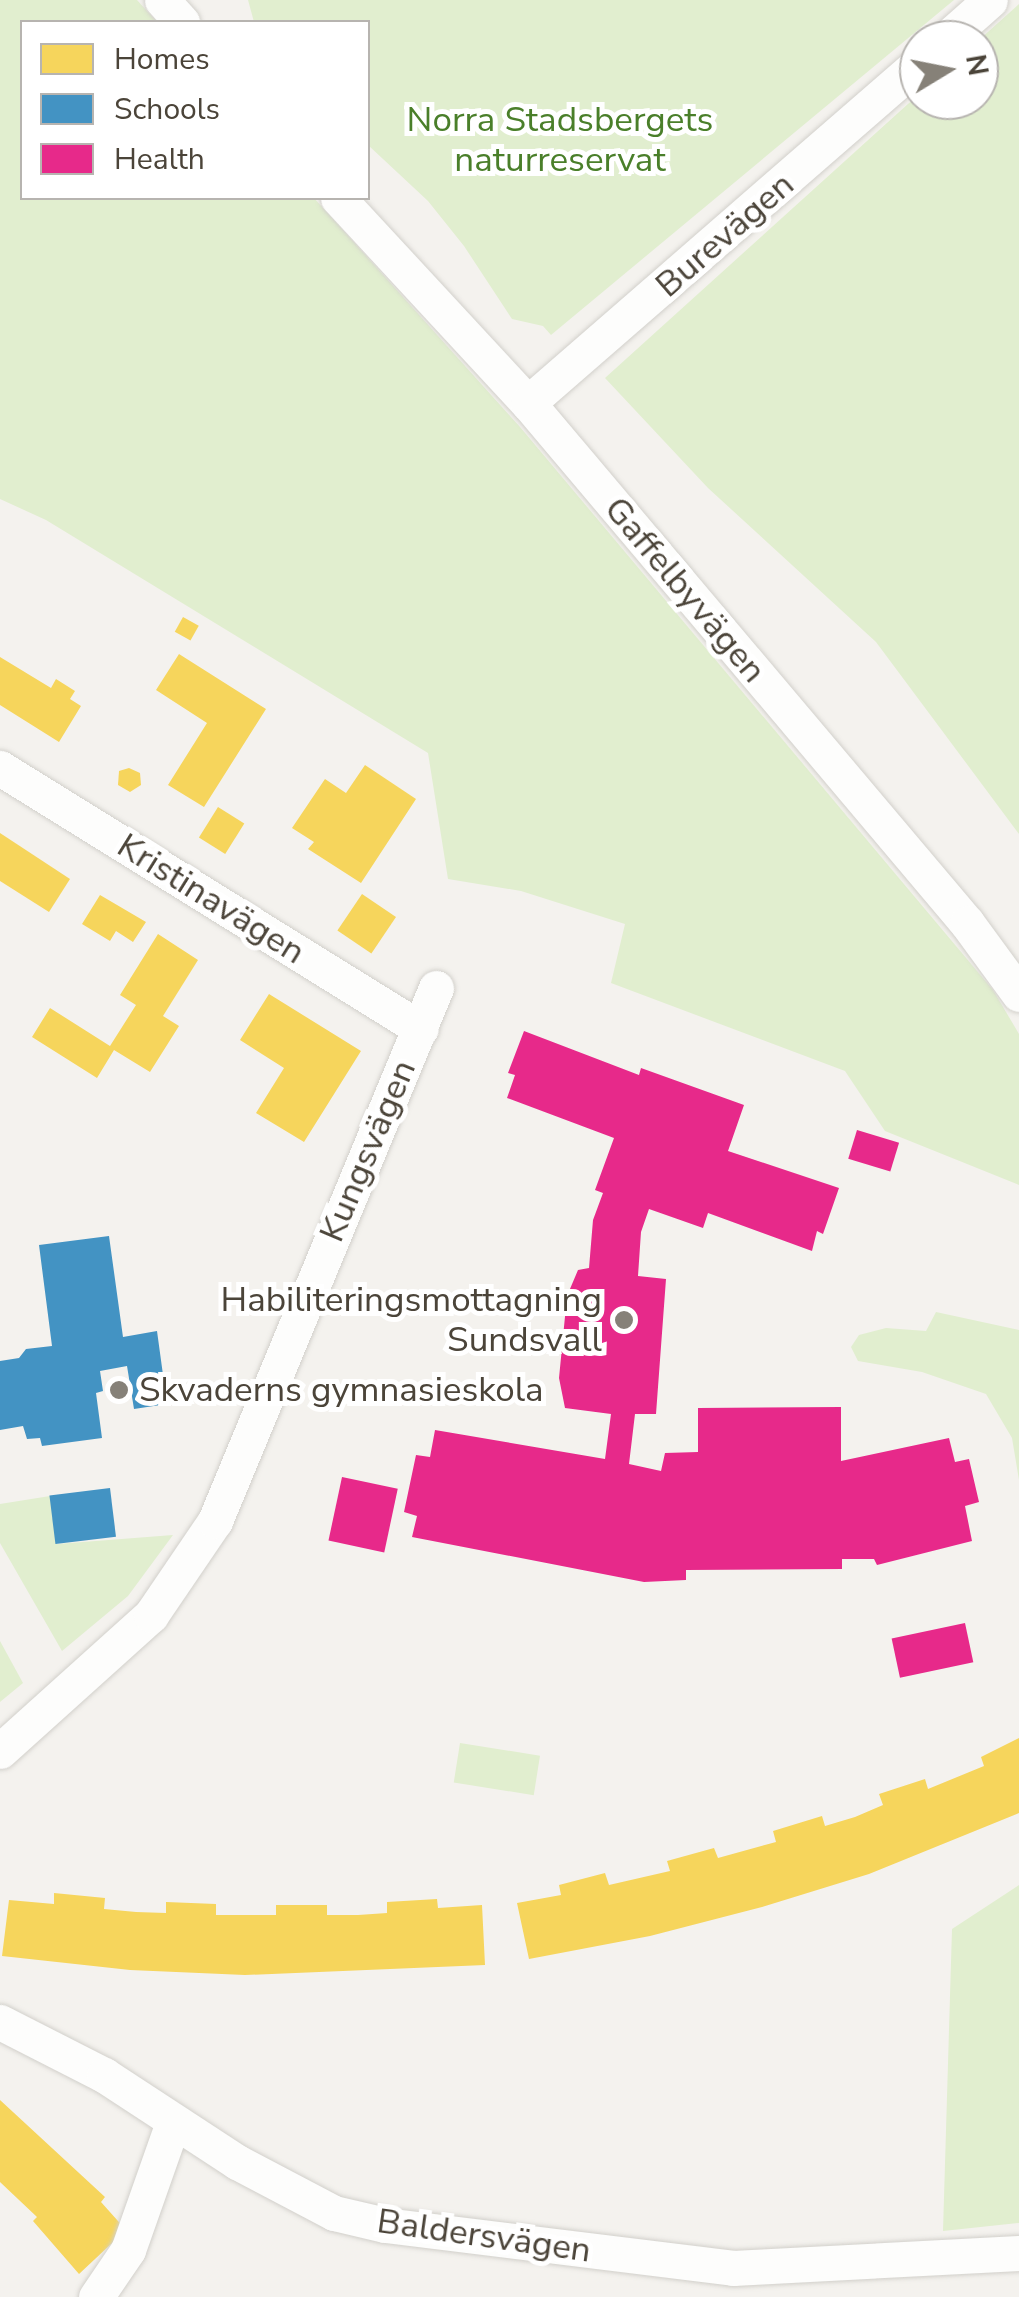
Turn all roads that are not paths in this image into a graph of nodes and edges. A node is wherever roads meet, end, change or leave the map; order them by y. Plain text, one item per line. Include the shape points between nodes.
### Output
1 (162, 0) edge
2 (990, 0) edge
3 (180, 20) edge
4 (968, 20) edge
5 (899, 80) edge
6 (340, 200) edge
7 (528, 403) junction
8 (0, 768) edge
9 (436, 988) dead end
10 (1019, 994) edge
11 (421, 1029) junction
12 (0, 1750) edge
13 (0, 2022) edge
14 (173, 2122) junction
15 (1019, 2253) edge
16 (96, 2297) edge

1 - 3 street
2 - 4 street
5 - 7 street, Burevägen
6 - 7 street, Gaffelbyvägen
7 - 10 street, Gaffelbyvägen via 967,923
8 - 11 street, Kristinavägen
9 - 11 street, Kungsvägen
11 - 12 street, Kungsvägen via 215,1521 151,1616
13 - 14 street, Baldersvägen via 104,2075
14 - 15 street, Baldersvägen via 334,2213 385,2226 733,2268
14 - 16 street via 128,2250

